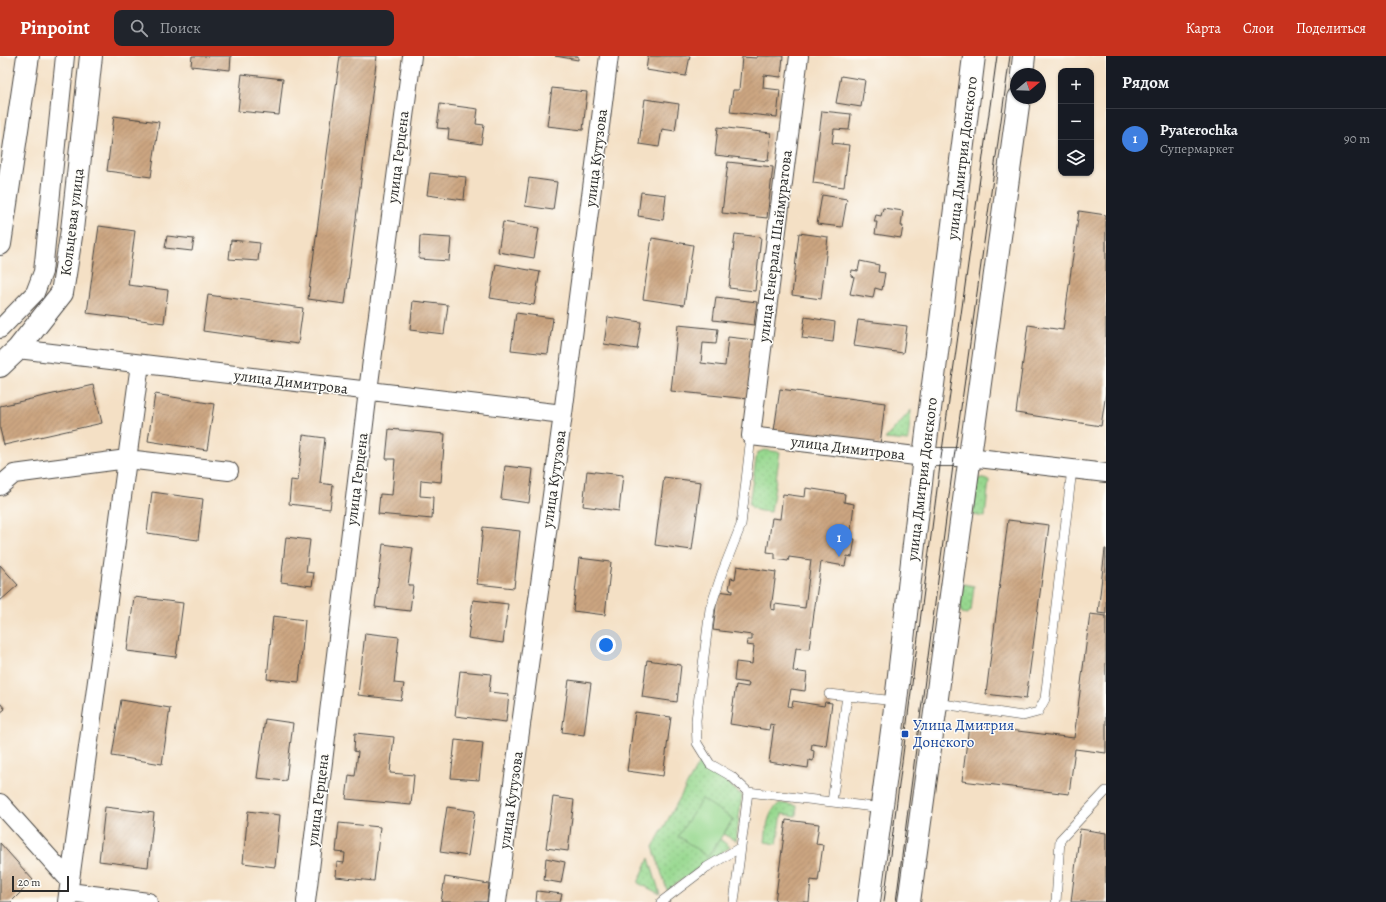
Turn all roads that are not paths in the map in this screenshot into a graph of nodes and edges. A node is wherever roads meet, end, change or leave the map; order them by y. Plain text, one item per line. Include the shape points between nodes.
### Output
1 (28, 56) edge
2 (65, 56) edge
3 (91, 56) edge
4 (412, 56) edge
5 (609, 56) edge
6 (799, 56) edge
7 (974, 56) edge
8 (1024, 56) edge
9 (1023, 68) edge
10 (1018, 104) edge
11 (0, 244) edge
12 (0, 329) edge
13 (18, 349) junction
14 (140, 364) junction
15 (0, 366) edge
16 (368, 391) junction
17 (563, 414) junction
18 (751, 436) junction
19 (924, 457) junction
20 (969, 458) junction
21 (127, 459) junction
22 (1072, 469) junction
23 (229, 471) dead end
24 (1106, 473) edge
25 (0, 486) edge
26 (829, 694) dead end
27 (847, 696) junction
28 (896, 701) junction
29 (936, 703) junction
30 (1106, 791) edge
31 (748, 792) junction
32 (832, 802) junction
33 (0, 803) edge
34 (882, 808) junction
35 (741, 847) junction
36 (69, 892) edge
37 (148, 902) edge
38 (306, 902) edge
39 (497, 902) edge
40 (661, 902) edge
41 (734, 902) edge
42 (869, 902) edge
43 (909, 902) edge
44 (1056, 902) edge

1 - 11 street
2 - 12 street via 43,272 35,293
3 - 13 street, Кольцевая улица via 72,230 62,293
4 - 16 street, улица Герцена
5 - 17 street, улица Кутузова
6 - 18 street, улица Генерала Шаймуратова
7 - 19 street, улица Дмитрия Донского
8 - 9 street
10 - 20 street
13 - 14 street, улица Димитрова
13 - 15 street, Кольцевая улица
14 - 16 street, улица Димитрова
14 - 21 street
16 - 17 street, улица Димитрова
16 - 38 street, улица Герцена
17 - 39 street, улица Кутузова
18 - 19 street, улица Димитрова
18 - 31 lane via 741,525 710,609 696,720 697,742 710,764 731,776
19 - 20 street, улица Димитрова
19 - 28 street, улица Дмитрия Донского
20 - 22 street, улица Димитрова
20 - 29 street
21 - 23 street
21 - 25 street via 14,474
21 - 36 street
22 - 24 street, улица Димитрова
22 - 29 lane via 1045,699 1038,712 1023,716
26 - 27 lane
27 - 28 lane
27 - 32 lane
28 - 34 street, улица Дмитрия Донского
29 - 43 street
30 - 44 lane via 1060,840
31 - 32 lane
31 - 35 lane
32 - 34 lane
33 - 36 street
34 - 42 street, улица Дмитрия Донского
35 - 40 lane via 707,867
35 - 41 lane
36 - 37 street

